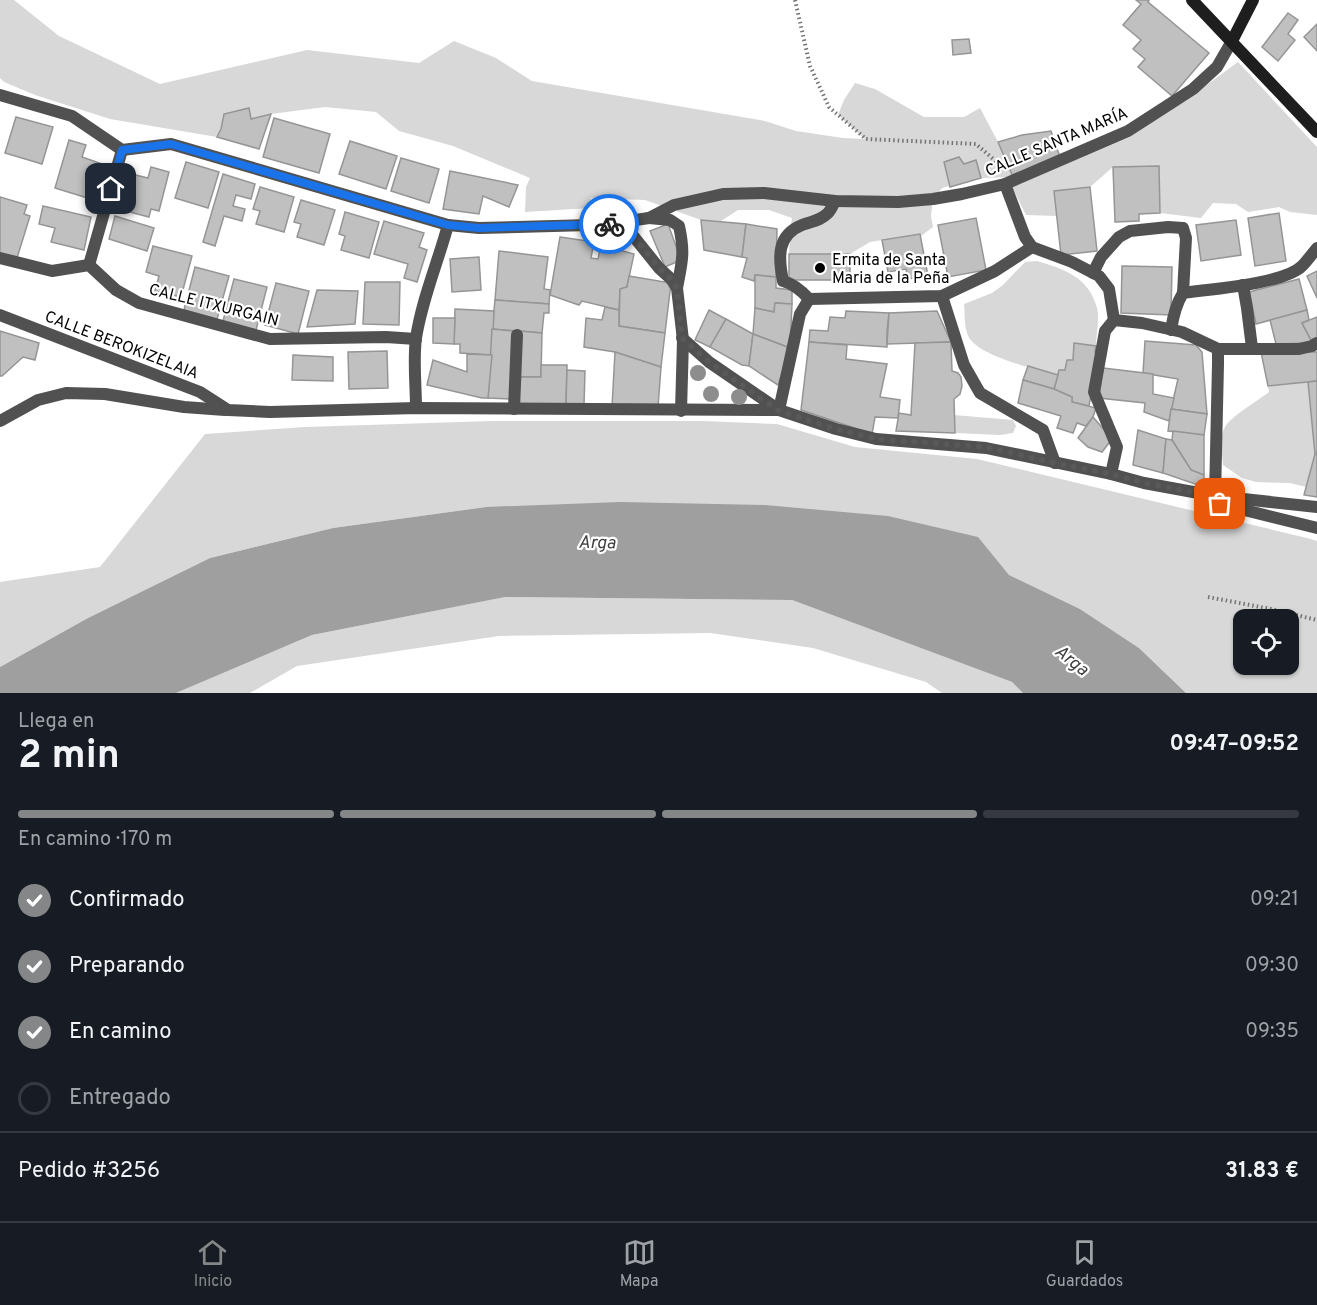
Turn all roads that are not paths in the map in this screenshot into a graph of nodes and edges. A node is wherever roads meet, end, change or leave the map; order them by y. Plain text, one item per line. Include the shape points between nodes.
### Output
1 (1192, 0) edge
2 (1253, 0) edge
3 (1232, 41) junction
4 (0, 95) edge
5 (1317, 132) edge
6 (122, 150) junction
7 (1005, 184) junction
8 (836, 201) junction
9 (649, 218) junction
10 (622, 222) junction
11 (448, 225) junction
12 (1032, 248) junction
13 (1317, 248) edge
14 (0, 258) edge
15 (89, 265) junction
16 (1093, 273) junction
17 (1243, 285) junction
18 (677, 288) junction
19 (1183, 293) junction
20 (942, 296) junction
21 (809, 299) junction
22 (0, 315) edge
23 (1114, 320) junction
24 (1171, 330) junction
25 (517, 335) dead end
26 (682, 338) junction
27 (416, 339) junction
28 (1317, 343) edge
29 (1252, 348) junction
30 (1218, 349) junction
31 (416, 408) junction
32 (514, 409) junction
33 (228, 411) junction
34 (681, 411) junction
35 (779, 411) junction
36 (1, 422) edge
37 (1054, 463) junction
38 (1111, 474) junction
39 (1215, 496) junction
40 (1317, 507) edge
41 (1317, 528) edge

1 - 3 street
2 - 3 street
3 - 5 street
3 - 7 street, CALLE SANTA MARÍA via 1217,67 1193,89 1128,131
4 - 6 street via 72,116
6 - 11 street via 171,144
6 - 15 street
7 - 8 street, CALLE SANTA MARÍA via 933,199
7 - 12 street
8 - 9 street, CALLE SANTA MARÍA via 764,193 723,194 674,205
8 - 21 street via 818,221 788,233 780,246 783,280
9 - 10 street, CALLE SANTA MARÍA
9 - 18 street, CALLE SANTA MARÍA via 670,220 679,226 683,257
10 - 11 street, CALLE SANTA MARÍA via 479,228
10 - 18 street
11 - 27 street
12 - 16 street
12 - 20 street
13 - 17 street via 1301,268
14 - 15 street via 52,271
15 - 27 street, CALLE ITXURGAIN via 116,290 139,303 270,339
16 - 19 street via 1101,257 1124,234 1183,228
16 - 23 street via 1109,289
17 - 19 street
17 - 29 street
18 - 26 street, CALLE SANTA MARÍA
19 - 24 street
20 - 21 street
20 - 37 street via 964,365 980,393 1042,430
21 - 35 street via 800,314
22 - 33 street, CALLE BEROKIZELAIA via 200,392
23 - 24 street
23 - 38 street via 1105,331 1094,392 1117,447
24 - 30 street
25 - 32 street
26 - 34 street, CALLE SANTA MARÍA
26 - 35 street
27 - 31 street
28 - 29 street via 1299,349
29 - 30 street
30 - 39 street
31 - 32 street
31 - 33 street
32 - 34 street
33 - 36 street via 105,394 66,393 38,400
34 - 35 street
35 - 37 street via 876,439 986,447
37 - 38 street
38 - 39 street
39 - 40 street
39 - 41 street via 1220,504

